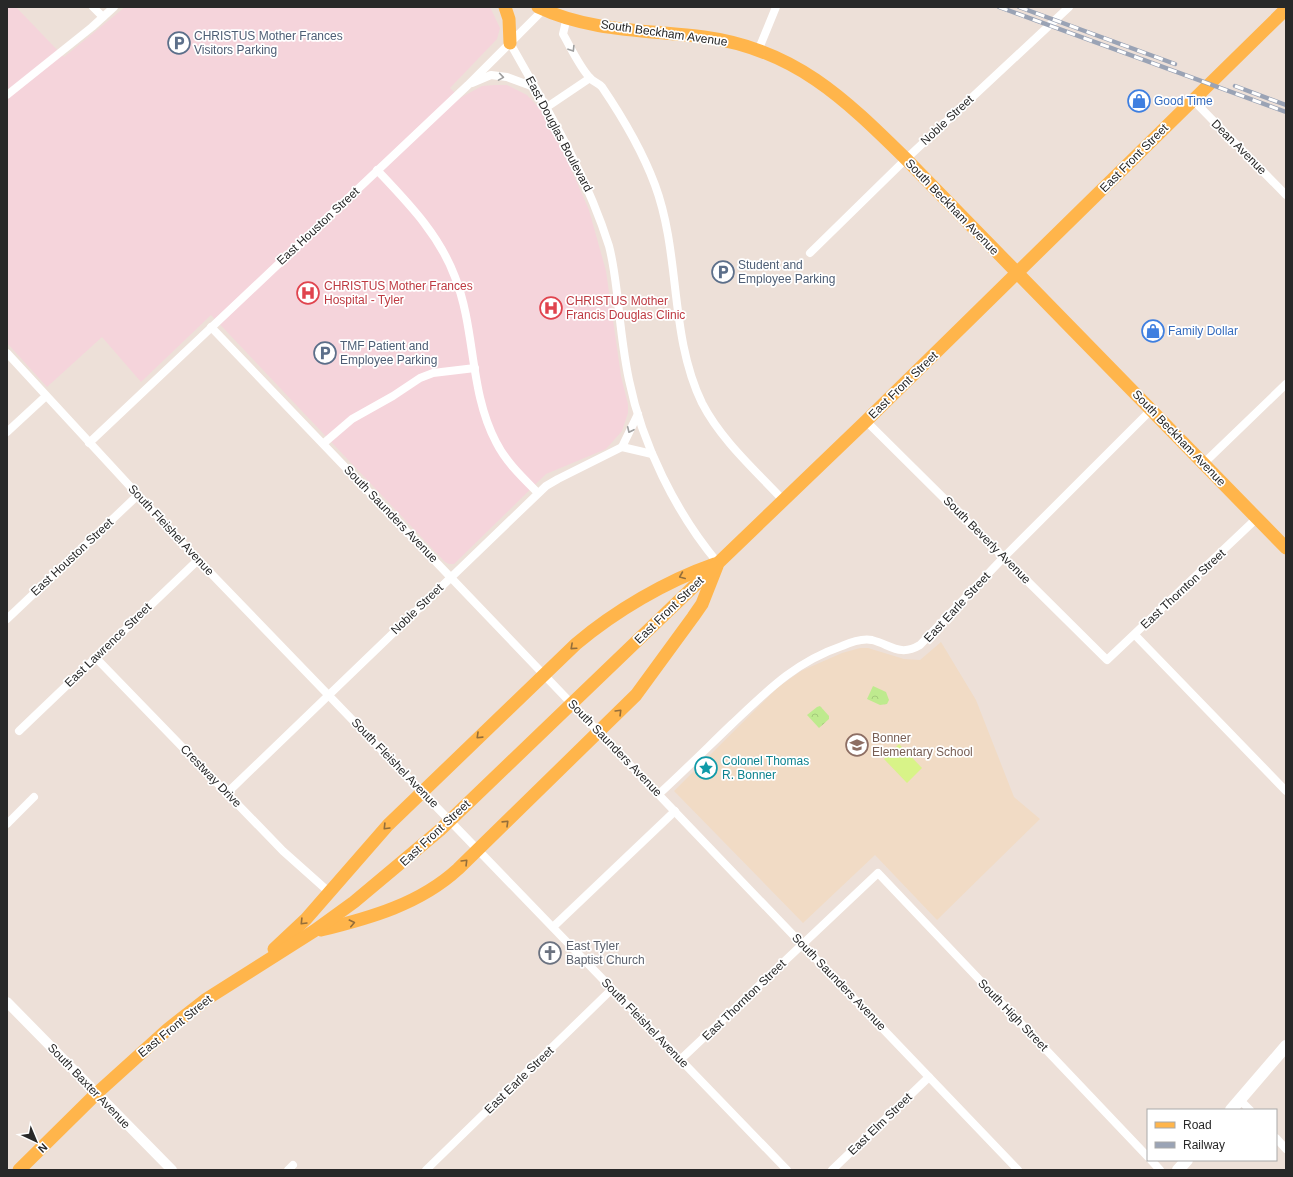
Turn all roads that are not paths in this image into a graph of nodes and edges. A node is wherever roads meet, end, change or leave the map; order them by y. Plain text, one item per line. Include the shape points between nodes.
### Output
1 (93, 7) edge
2 (114, 7) edge
3 (505, 7) edge
4 (776, 7) edge
5 (1069, 7) edge
6 (543, 8) edge
7 (1286, 9) edge
8 (103, 17) junction
9 (567, 17) junction
10 (510, 43) junction
11 (758, 51) junction
12 (590, 78) junction
13 (468, 84) junction
14 (534, 87) junction
15 (7, 95) edge
16 (1193, 100) junction
17 (547, 107) junction
18 (906, 159) junction
19 (377, 170) junction
20 (1286, 195) edge
21 (810, 253) dead end
22 (1016, 274) junction
23 (211, 327) junction
24 (7, 353) edge
25 (475, 368) junction
26 (1286, 384) edge
27 (46, 396) junction
28 (1151, 410) junction
29 (638, 414) junction
30 (866, 421) junction
31 (7, 432) edge
32 (89, 443) junction
33 (324, 443) junction
34 (622, 447) junction
35 (652, 454) junction
36 (1203, 464) junction
37 (538, 493) junction
38 (138, 495) junction
39 (783, 500) junction
40 (1257, 518) junction
41 (1286, 548) edge
42 (1005, 556) junction
43 (198, 560) junction
44 (718, 563) junction
45 (451, 576) junction
46 (7, 619) edge
47 (1135, 634) junction
48 (95, 657) junction
49 (1107, 660) joint
50 (544, 673) junction
51 (329, 695) junction
52 (595, 727) junction
53 (19, 730) dead end
54 (422, 791) junction
55 (1286, 791) edge
56 (228, 792) junction
57 (659, 794) junction
58 (34, 797) dead end
59 (675, 811) junction
60 (7, 824) edge
61 (478, 850) junction
62 (878, 873) joint
63 (329, 892) junction
64 (553, 927) junction
65 (314, 931) junction
66 (802, 944) junction
67 (249, 972) junction
68 (612, 989) junction
69 (7, 1002) edge
70 (1286, 1046) edge
71 (680, 1060) junction
72 (928, 1077) junction
73 (96, 1094) junction
74 (1240, 1100) junction
75 (1231, 1109) edge
76 (1249, 1109) edge
77 (1277, 1139) edge
78 (1286, 1149) edge
79 (1147, 1156) edge
80 (1152, 1161) edge
81 (1186, 1161) edge
82 (19, 1170) edge
83 (172, 1170) edge
84 (426, 1170) edge
85 (788, 1170) edge
86 (832, 1170) edge
87 (1018, 1170) edge
88 (1160, 1170) edge
89 (1178, 1170) edge

1 - 8 street
2 - 8 street
3 - 10 main road via 509,19
4 - 11 street
5 - 18 street, Noble Street
6 - 9 main road, South Beckham Avenue
6 - 10 street, East Houston Street
7 - 16 main road, East Front Street
8 - 15 street
9 - 11 main road, South Beckham Avenue via 621,29 724,40
9 -> 12 street via 563,34
10 - 13 street, East Houston Street
10 - 14 street, East Douglas Boulevard
11 - 18 main road, South Beckham Avenue via 793,66 828,87 854,108
12 - 17 street
12 - 39 street via 600,85 632,133 655,186 666,225 689,368 702,402 728,441
13 -> 14 street via 491,75 507,77
13 - 19 street, East Houston Street
14 - 17 street, East Douglas Boulevard
16 - 20 street, Dean Avenue
16 - 22 main road, East Front Street
17 - 29 street, East Douglas Boulevard via 586,182 609,247 629,380
18 - 21 street, Noble Street
18 - 22 main road, South Beckham Avenue
19 - 23 street, East Houston Street
19 - 25 street via 424,222 449,262 464,306
22 - 28 main road, South Beckham Avenue
22 - 30 main road, East Front Street
23 - 32 street, East Houston Street
23 - 33 street, South Saunders Avenue
24 - 27 street, South Fleishel Avenue
25 - 33 street via 432,373 420,378 352,419
25 - 37 street via 485,417 496,442 509,462
26 - 36 street
27 - 31 street
27 - 32 street, South Fleishel Avenue
28 - 36 main road, South Beckham Avenue
28 - 42 street, East Earle Street
29 -> 34 street
29 - 35 street, East Douglas Boulevard
30 - 39 main road, East Front Street
30 - 42 street, South Beverly Avenue
32 - 38 street, South Fleishel Avenue
33 - 45 street, South Saunders Avenue
34 - 35 street
34 - 37 street, Noble Street via 558,479
35 - 44 street, East Douglas Boulevard via 671,492 704,546
36 - 40 main road, South Beckham Avenue
37 - 45 street, Noble Street
38 - 43 street, South Fleishel Avenue
38 - 46 street, East Houston Street
39 - 44 main road, East Front Street
40 - 41 main road, South Beckham Avenue
40 - 47 street, East Thornton Street
42 - 49 street, South Beverly Avenue
42 - 57 street, East Earle Street via 925,641 914,649 902,651 872,640 859,640 836,648 792,670 767,690
43 - 48 street, East Lawrence Street
43 - 51 street, South Fleishel Avenue
44 -> 50 main road via 675,579 601,624
52 -> 44 main road via 647,682 693,617 710,586
44 - 65 main road, East Front Street via 440,830 383,880
45 - 50 street, South Saunders Avenue
45 - 51 street, Noble Street
47 - 49 street, East Thornton Street
47 - 55 street
48 - 53 street, East Lawrence Street
48 - 56 street, Crestway Drive
50 - 52 street, South Saunders Avenue
50 -> 54 main road
51 - 54 street, South Fleishel Avenue
51 - 56 street, Noble Street
52 - 57 street, South Saunders Avenue
61 -> 52 main road
54 - 61 street, South Fleishel Avenue
54 -> 63 main road via 370,844
56 - 63 street, Crestway Drive via 283,851
57 - 59 street, South Saunders Avenue
58 - 60 street
59 - 64 street
59 - 66 street, South Saunders Avenue
61 - 64 street, South Fleishel Avenue
65 -> 61 main road via 363,920 422,895 448,878
62 - 66 street, East Thornton Street
62 - 79 street, South High Street
63 -> 67 main road via 306,919
64 - 68 street, South Fleishel Avenue
65 - 67 main road, East Front Street
66 - 71 street, East Thornton Street
66 - 72 street, South Saunders Avenue
67 - 73 main road, East Front Street via 205,1000 168,1029
68 - 71 street, South Fleishel Avenue
68 - 84 street, East Earle Street
69 - 73 street, South Baxter Avenue
70 - 74 main road
71 - 85 street, South Fleishel Avenue
72 - 86 street, East Elm Street
72 - 87 street, South Saunders Avenue
73 - 82 main road, East Front Street
73 - 83 street, South Baxter Avenue
74 - 75 main road
74 - 76 street
77 - 78 street
80 - 88 street
81 - 89 main road

